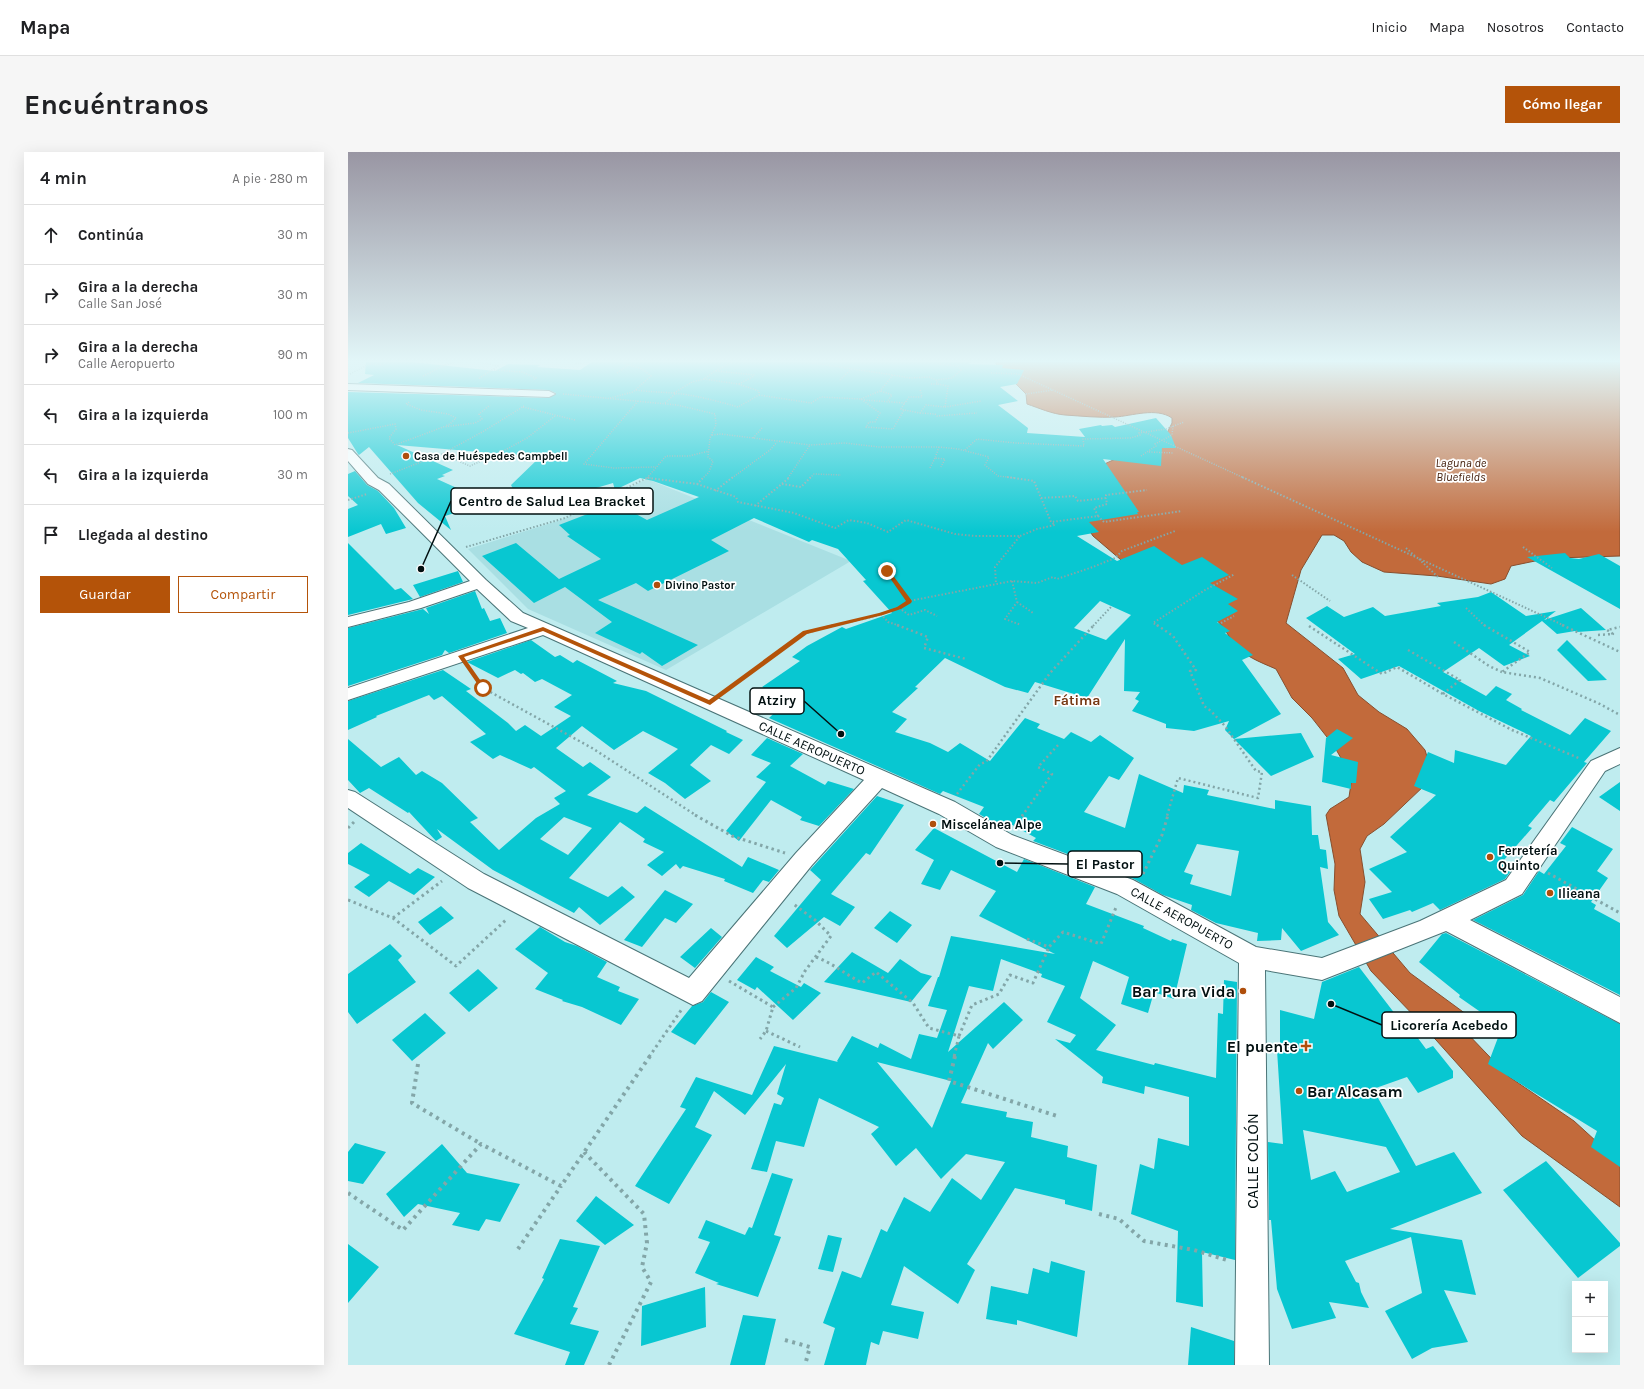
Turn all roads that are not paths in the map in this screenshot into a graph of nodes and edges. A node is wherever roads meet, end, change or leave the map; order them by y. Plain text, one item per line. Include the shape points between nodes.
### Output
1 (348, 453) edge
2 (480, 583) junction
3 (348, 622) edge
4 (543, 629) junction
5 (348, 694) edge
6 (1620, 755) edge
7 (879, 777) junction
8 (348, 798) edge
9 (1437, 924) junction
10 (1252, 957) junction
11 (1620, 1011) edge
12 (1252, 1365) edge

1 - 2 street, CALLE AEROPUERTO via 373,481 384,487
2 - 3 street via 415,605
2 - 4 street, CALLE AEROPUERTO via 517,617
4 - 5 street
4 - 7 street, CALLE AEROPUERTO
6 - 9 street via 1598,766 1514,887
7 - 8 street via 804,859 693,993 476,881
7 - 10 street, CALLE AEROPUERTO via 947,808 1004,841 1129,889
9 - 10 street, CALLE AEROPUERTO via 1322,970
9 - 11 street
10 - 12 street, CALLE COLÓN

